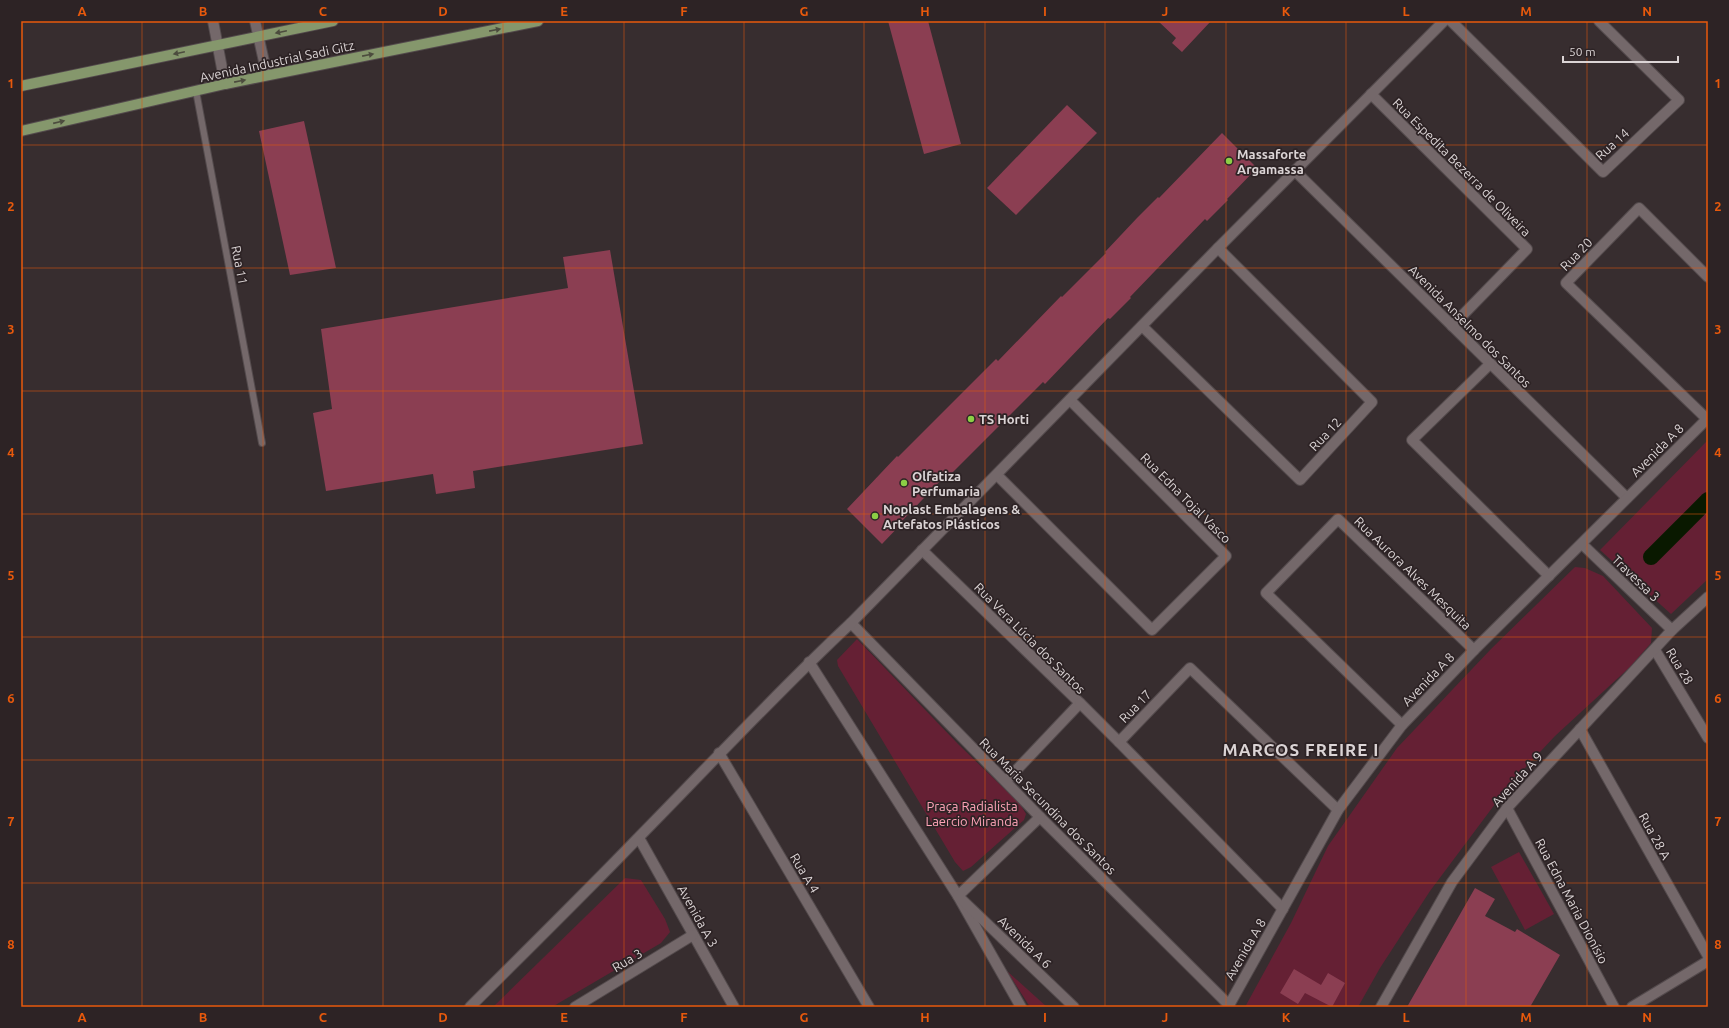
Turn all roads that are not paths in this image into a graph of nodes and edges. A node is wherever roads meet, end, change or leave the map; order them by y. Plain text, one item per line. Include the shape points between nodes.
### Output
1 (213, 21) edge
2 (255, 21) edge
3 (332, 21) edge
4 (538, 21) edge
5 (1444, 21) edge
6 (1451, 21) edge
7 (1599, 21) edge
8 (258, 37) junction
9 (217, 45) junction
10 (267, 75) junction
11 (225, 84) junction
12 (21, 86) edge
13 (196, 91) junction
14 (1371, 94) junction
15 (21, 131) edge
16 (1295, 171) junction
17 (1218, 248) junction
18 (1708, 277) edge
19 (1142, 326) junction
20 (1452, 326) junction
21 (1490, 364) junction
22 (1070, 400) junction
23 (1708, 419) edge
24 (262, 443) dead end
25 (997, 475) junction
26 (1627, 498) junction
27 (1582, 544) junction
28 (922, 550) junction
29 (1549, 576) junction
30 (1708, 596) edge
31 (851, 623) junction
32 (1672, 630) junction
33 (1474, 650) junction
34 (1655, 650) junction
35 (809, 662) junction
36 (1080, 703) junction
37 (1402, 726) junction
38 (1580, 729) junction
39 (1708, 738) edge
40 (1119, 742) junction
41 (719, 753) junction
42 (1006, 781) junction
43 (1507, 808) junction
44 (1338, 810) junction
45 (1040, 817) junction
46 (639, 838) junction
47 (958, 896) junction
48 (1283, 909) junction
49 (693, 935) junction
50 (1708, 956) edge
51 (1708, 961) edge
52 (1228, 1006) edge
53 (470, 1007) edge
54 (575, 1007) edge
55 (734, 1007) edge
56 (869, 1007) edge
57 (1021, 1007) edge
58 (1074, 1007) edge
59 (1381, 1007) edge
60 (1614, 1007) edge
61 (1632, 1007) edge

1 - 9 street
2 - 8 street
3 -> 8 main road, Avenida Industrial Sadi Gitz
10 -> 4 main road, Avenida Industrial Sadi Gitz
5 - 14 street
6 - 7 street, Rua 14 via 1603,172 1678,100
8 - 9 main road, Avenida Industrial Sadi Gitz
8 - 10 street
9 - 11 street
9 -> 12 main road, Avenida Industrial Sadi Gitz
11 -> 10 main road, Avenida Industrial Sadi Gitz
11 - 13 main road, Avenida Industrial Sadi Gitz
15 -> 13 main road, Avenida Industrial Sadi Gitz
13 - 24 lane, Rua 11
14 - 16 street
14 - 20 street, Rua Espedita Bezerra de Oliveira via 1527,250
16 - 17 street
16 - 20 street, Avenida Anselmo dos Santos
17 - 19 street
17 - 19 street, Rua 12 via 1372,402 1300,480
18 - 23 street, Rua 20 via 1639,208 1566,283
19 - 22 street
20 - 21 street, Avenida Anselmo dos Santos
21 - 26 street, Avenida Anselmo dos Santos
21 - 29 street via 1412,440
22 - 25 street
22 - 25 street, Rua Edna Tojal Vasco via 1226,556 1152,630
23 - 26 street, Avenida A 8
25 - 28 street
26 - 27 street, Avenida A 8
27 - 29 street, Avenida A 8
27 - 32 street, Travessa 3
28 - 31 street
28 - 36 street, Rua Vera Lúcia dos Santos
29 - 33 street, Avenida A 8
30 - 32 street, Avenida A 9
31 - 35 street
31 - 42 street, Rua Maria Secundina dos Santos
32 - 34 street, Avenida A 9
33 - 37 street, Avenida A 8
33 - 37 street, Rua Aurora Alves Mesquita via 1338,519 1266,593
34 - 38 street, Avenida A 9
34 - 39 street, Rua 28
35 - 41 street
35 - 47 street
36 - 40 street
36 - 42 street, Rua Vera Lúcia dos Santos
37 - 44 street, Avenida A 8
38 - 43 street, Avenida A 9
38 - 50 street, Rua 28 A
40 - 44 street, Rua 17 via 1190,668
40 - 48 street, Rua 17
41 - 46 street
41 - 56 street, Rua A 4
42 - 45 street, Rua Maria Secundina dos Santos
43 - 59 street, Avenida A 9 via 1452,882
43 - 60 street, Rua Edna Maria Dionísio
44 - 48 street, Avenida A 8
45 - 47 street
45 - 52 street, Rua Maria Secundina dos Santos
46 - 49 street, Avenida A 3
46 - 53 street
47 - 57 street
47 - 58 street, Avenida A 6
48 - 52 street, Avenida A 8
49 - 54 street, Rua 3
49 - 55 street, Avenida A 3
51 - 61 street

